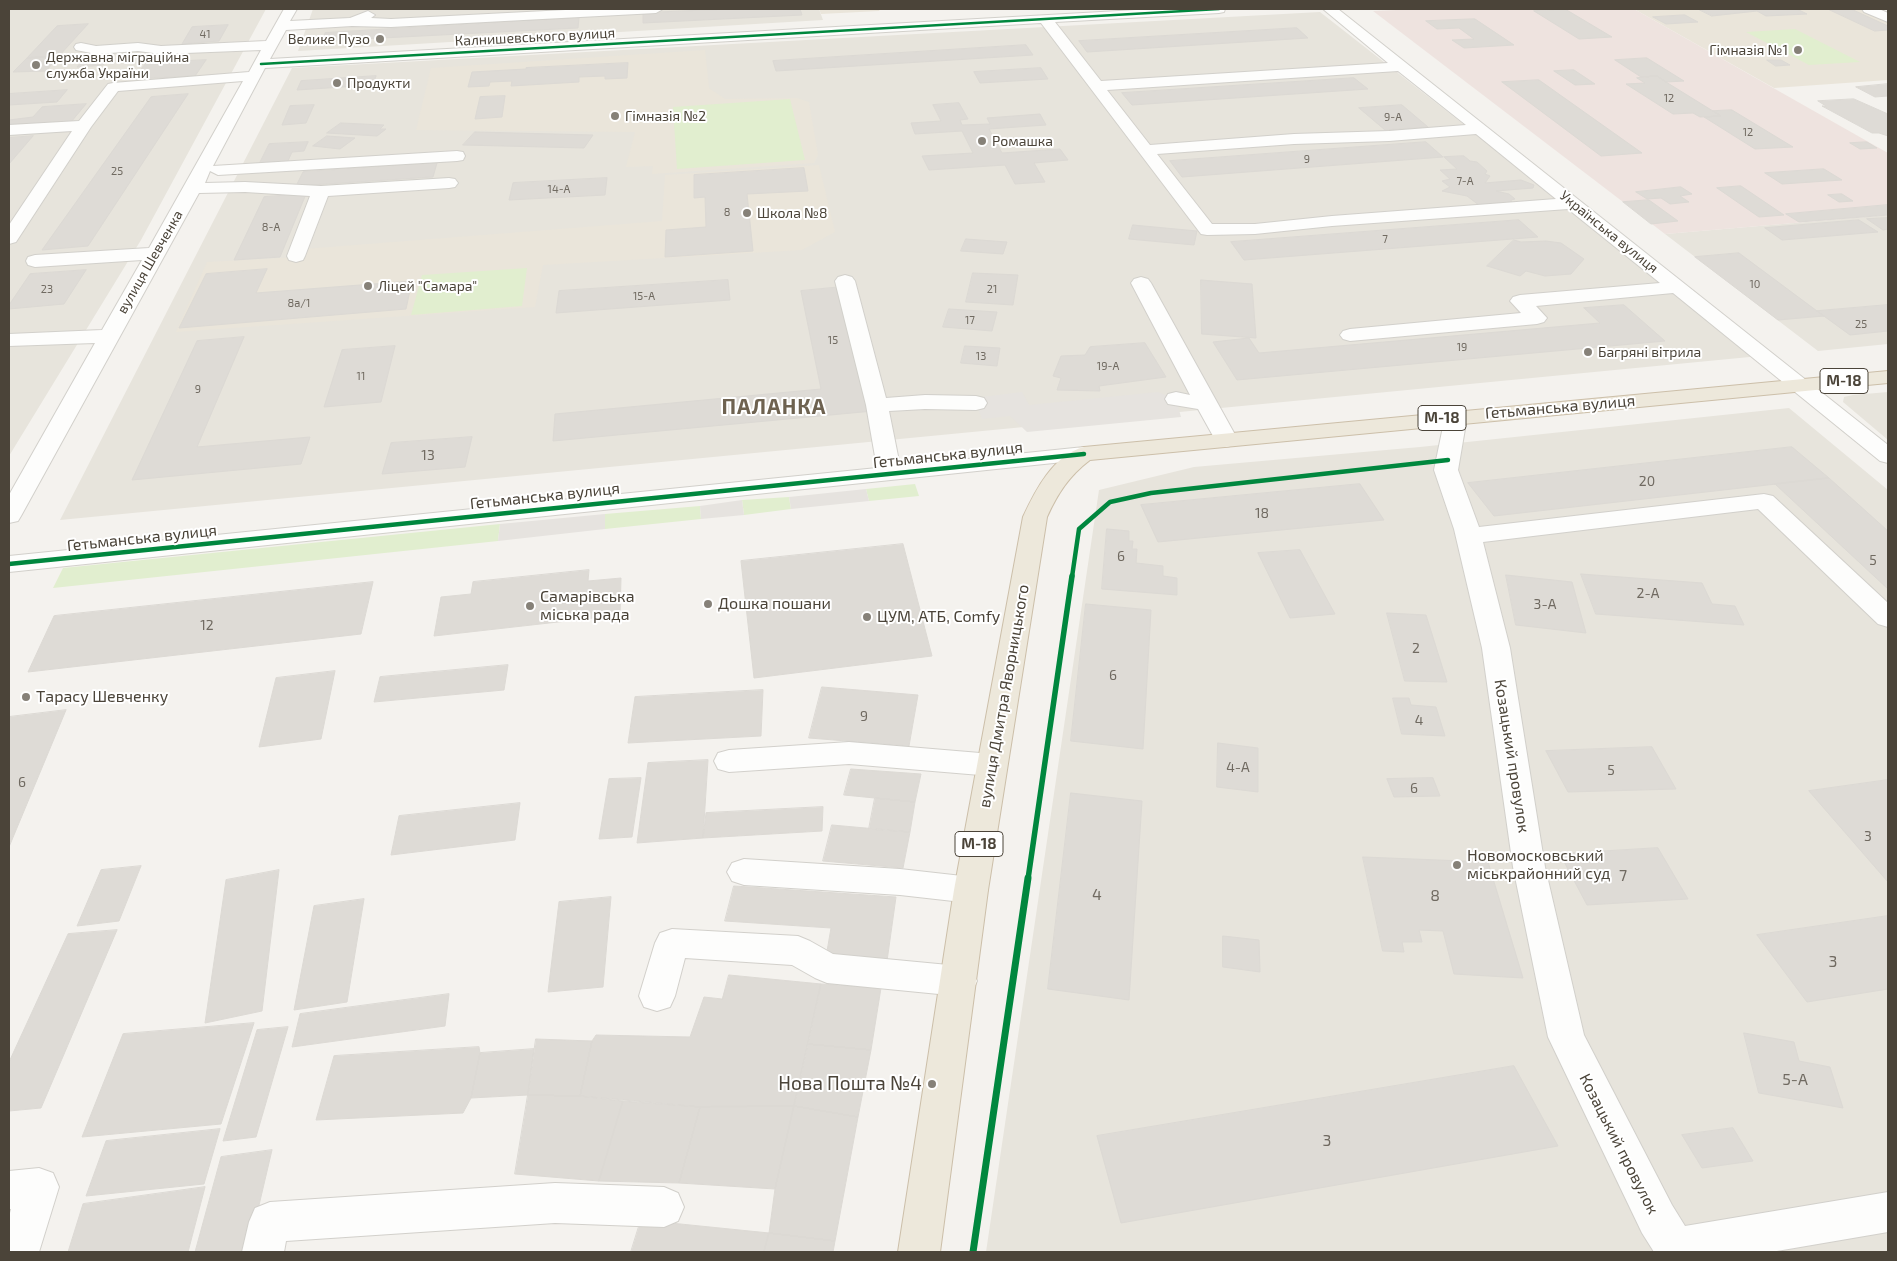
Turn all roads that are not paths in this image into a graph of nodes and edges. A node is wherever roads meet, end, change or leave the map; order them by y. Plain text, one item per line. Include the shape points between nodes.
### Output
1 (290, 9) edge
2 (380, 9) edge
3 (656, 9) edge
4 (1218, 9) edge
5 (1330, 9) edge
6 (1869, 9) edge
7 (1186, 10) edge
8 (1888, 18) edge
9 (1045, 19) junction
10 (352, 22) junction
11 (598, 25) edge
12 (280, 26) junction
13 (270, 45) junction
14 (81, 47) dead end
15 (130, 65) dead end
16 (1402, 66) junction
17 (258, 70) junction
18 (1097, 86) junction
19 (113, 87) junction
20 (84, 124) junction
21 (1481, 129) junction
22 (9, 130) edge
23 (1146, 150) junction
24 (457, 156) dead end
25 (202, 171) junction
26 (449, 183) dead end
27 (193, 188) junction
28 (321, 191) junction
29 (1573, 203) junction
30 (9, 238) edge
31 (154, 253) junction
32 (296, 256) dead end
33 (35, 261) dead end
34 (845, 281) dead end
35 (1141, 283) dead end
36 (1678, 287) junction
37 (1350, 335) dead end
38 (108, 336) junction
39 (9, 340) edge
40 (1888, 376) edge
41 (1801, 385) junction
42 (1176, 399) dead end
43 (976, 404) dead end
44 (1206, 404) junction
45 (877, 405) junction
46 (1456, 417) junction
47 (1226, 440) junction
48 (1084, 454) junction
49 (1888, 456) edge
50 (890, 474) junction
51 (9, 516) edge
52 (1469, 536) junction
53 (9, 564) edge
54 (1888, 618) edge
55 (729, 761) dead end
56 (992, 765) junction
57 (744, 872) dead end
58 (972, 890) junction
59 (959, 981) junction
60 (657, 996) dead end
61 (9, 1190) edge
62 (664, 1207) dead end
63 (1888, 1212) edge
64 (1676, 1250) edge
65 (18, 1252) edge
66 (263, 1252) edge
67 (919, 1252) edge

1 - 12 street, вулиця Шевченка
2 - 10 street
3 - 11 street
4 - 7 street, Калнишевського вулиця
5 - 16 street, Українська вулиця
6 - 8 street
7 - 9 street, Калнишевського вулиця
9 - 11 street, Калнишевського вулиця via 811,32
9 - 18 street
10 - 11 street
10 - 12 street
11 - 17 street, Калнишевського вулиця
12 - 13 street, вулиця Шевченка
13 - 14 street via 161,50
13 - 17 street, вулиця Шевченка
15 - 19 street
16 - 18 street
16 - 21 street, Українська вулиця
17 - 19 street, Калнишевського вулиця
17 - 25 street, вулиця Шевченка
18 - 23 street
19 - 20 street
20 - 22 street
20 - 30 street
21 - 23 street
21 - 29 street, Українська вулиця
23 - 29 street via 1207,230
24 - 25 street
25 - 27 street, вулиця Шевченка
26 - 28 street
27 - 28 street
27 - 31 street, вулиця Шевченка
28 - 32 street
29 - 36 street, Українська вулиця
31 - 33 street
31 - 38 street, вулиця Шевченка
34 - 45 street
35 - 44 street
36 - 37 street via 1520,301 1537,318
36 - 41 street, Українська вулиця
38 - 39 street
38 - 51 street, вулиця Шевченка
40 - 41 highway, Гетьманська вулиця / М-18
41 - 46 highway, Гетьманська вулиця / М-18
41 - 49 street, Українська вулиця
42 - 44 street
43 - 45 street via 925,402
44 - 47 street
45 - 50 street
46 - 47 highway, Гетьманська вулиця / М-18
46 - 52 street, Козацький провулок via 1446,470
47 - 48 highway, Гетьманська вулиця / М-18
48 - 50 street, Гетьманська вулиця
48 - 56 highway, вулиця Дмитра Яворницького / М-18 via 1063,469 1048,488 1034,517
50 - 53 street, Гетьманська вулиця
52 - 54 street via 1764,501
52 - 64 street, Козацький провулок via 1496,648 1529,867 1566,1037 1657,1219
55 - 56 street via 849,753
56 - 58 highway, вулиця Дмитра Яворницького / М-18
57 - 58 street
58 - 59 highway, вулиця Дмитра Яворницького / М-18
59 - 60 street via 827,968 798,951 672,943
59 - 67 highway, вулиця Дмитра Яворницького / М-18
61 - 65 street via 39,1187
62 - 66 street via 555,1203 270,1222
63 - 64 street

